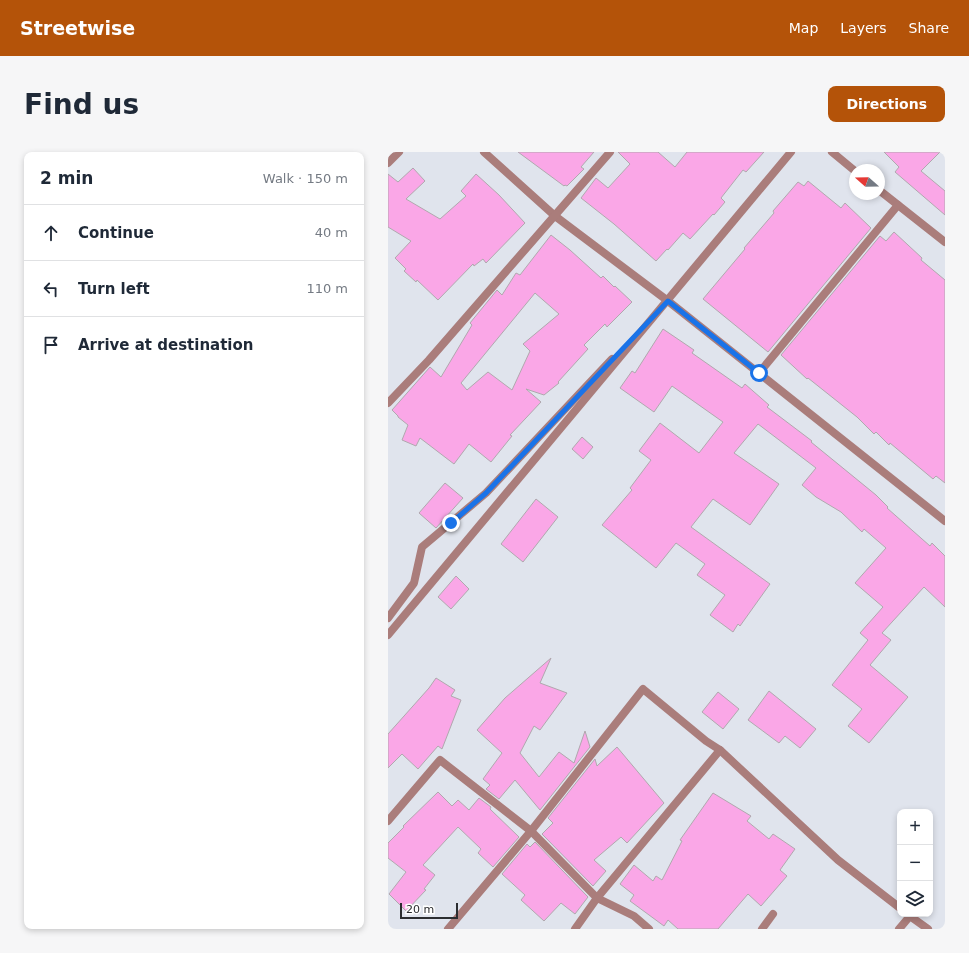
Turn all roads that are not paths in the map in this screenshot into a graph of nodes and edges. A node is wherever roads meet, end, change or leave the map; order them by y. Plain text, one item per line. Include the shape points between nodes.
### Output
1 (398, 152) edge
2 (484, 152) edge
3 (610, 152) edge
4 (791, 152) edge
5 (832, 152) edge
6 (388, 163) edge
7 (849, 166) edge
8 (885, 195) edge
9 (898, 205) junction
10 (555, 216) junction
11 (945, 242) edge
12 (668, 301) junction
13 (759, 373) junction
14 (388, 403) edge
15 (945, 521) edge
16 (388, 618) edge
17 (388, 635) edge
18 (720, 750) junction
19 (388, 821) edge
20 (531, 832) junction
21 (597, 898) junction
22 (897, 906) edge
23 (773, 914) dead end
24 (907, 917) edge
25 (911, 917) edge
26 (448, 929) edge
27 (575, 929) edge
28 (649, 929) edge
29 (762, 929) edge
30 (899, 929) edge
31 (928, 929) edge

1 - 6 street
2 - 10 street
3 - 10 street
4 - 12 street
5 - 7 street
8 - 9 street
9 - 11 street
9 - 13 street
10 - 12 street
10 - 14 street via 430,360
12 - 13 street
12 - 16 street via 486,493 422,547 414,583
12 - 17 street
13 - 15 street
18 - 20 street via 643,689
18 - 21 street
18 - 22 street via 838,860
19 - 20 street via 440,760
20 - 21 street
20 - 26 street
21 - 27 street
21 - 28 street via 634,916
23 - 29 street
24 - 30 street
25 - 31 street

